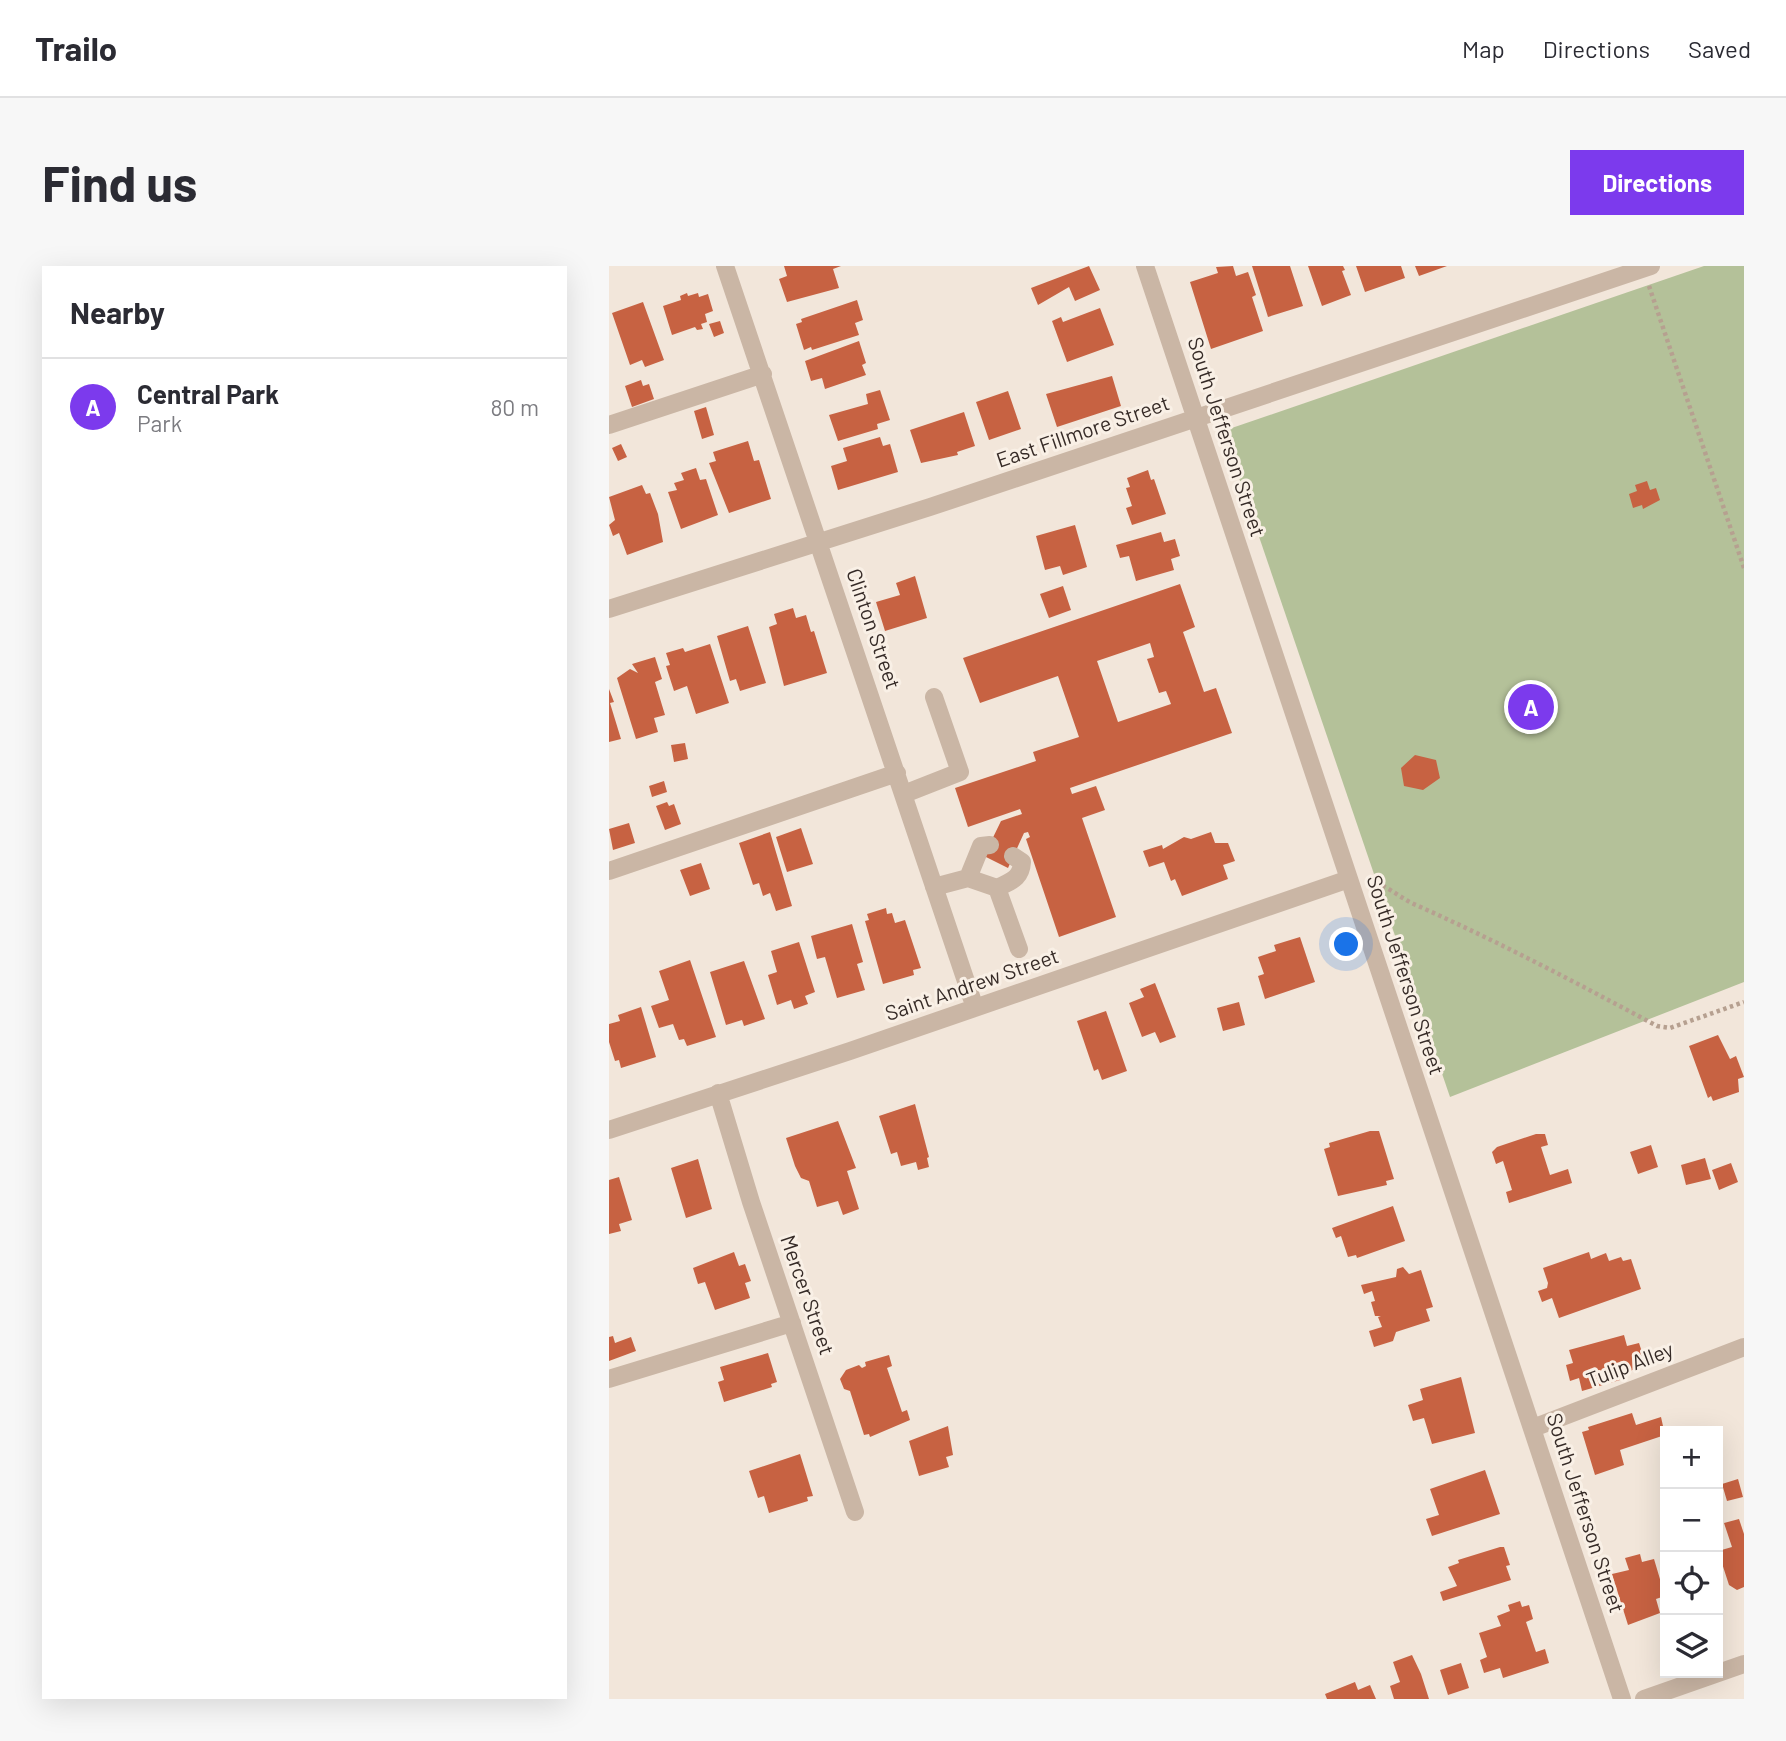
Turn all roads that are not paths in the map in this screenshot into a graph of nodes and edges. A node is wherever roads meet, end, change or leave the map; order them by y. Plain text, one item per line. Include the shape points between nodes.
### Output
1 (725, 266) edge
2 (1145, 266) edge
3 (1647, 267) edge
4 (762, 374) junction
5 (1196, 417) junction
6 (609, 425) edge
7 (820, 542) junction
8 (609, 609) edge
9 (934, 697) dead end
10 (897, 773) junction
11 (904, 794) junction
12 (990, 845) dead end
13 (1013, 856) dead end
14 (609, 871) edge
15 (968, 878) junction
16 (1349, 879) junction
17 (934, 887) junction
18 (997, 888) junction
19 (1019, 949) dead end
20 (975, 1008) junction
21 (718, 1093) junction
22 (609, 1130) edge
23 (792, 1323) junction
24 (1744, 1347) edge
25 (609, 1379) edge
26 (1533, 1428) junction
27 (855, 1512) dead end
28 (1744, 1664) edge
29 (1622, 1699) edge
30 (1644, 1699) edge

1 - 4 street, Clinton Street
2 - 5 street, South Jefferson Street
3 - 5 street, East Fillmore Street
4 - 6 street
4 - 7 street, Clinton Street
5 - 7 street, East Fillmore Street
5 - 16 street, South Jefferson Street
7 - 8 street, East Fillmore Street
7 - 10 street, Clinton Street
9 - 11 street via 960,772
10 - 11 street, Clinton Street
10 - 14 street
11 - 17 street, Clinton Street
12 - 15 street via 976,852
13 - 18 street via 1022,862 1022,872
15 - 17 street
15 - 18 street
16 - 20 street, Saint Andrew Street
16 - 26 street, South Jefferson Street
17 - 20 street, Clinton Street
18 - 19 street
20 - 21 street, Saint Andrew Street
21 - 22 street, Saint Andrew Street
21 - 23 street, Mercer Street
23 - 25 street
23 - 27 street, Mercer Street
24 - 26 street, Tulip Alley
26 - 29 street, South Jefferson Street
28 - 30 street

